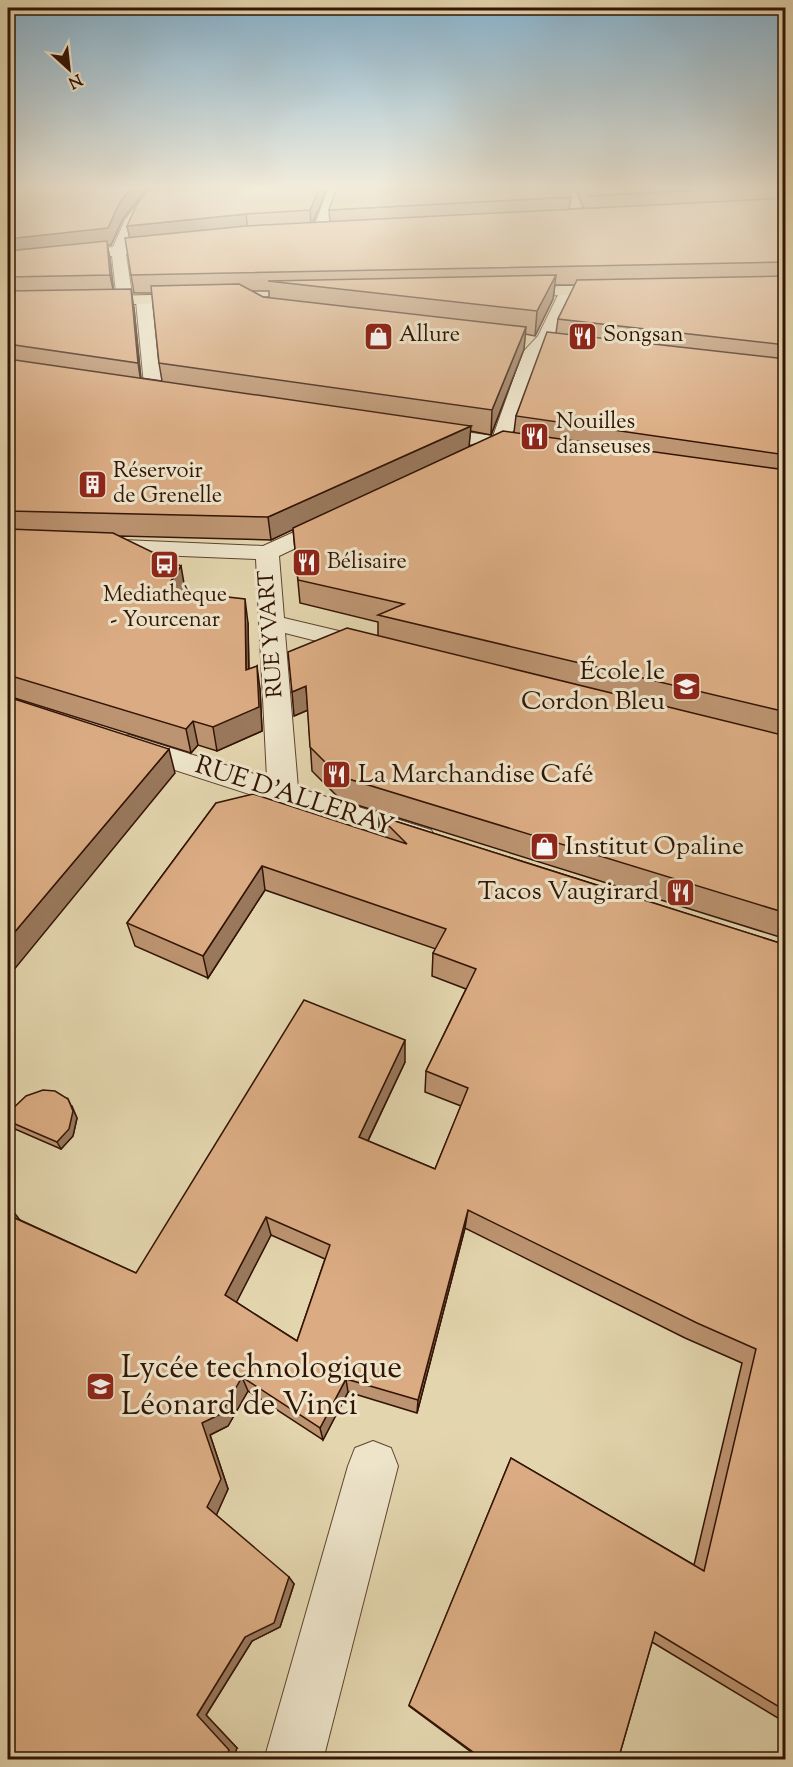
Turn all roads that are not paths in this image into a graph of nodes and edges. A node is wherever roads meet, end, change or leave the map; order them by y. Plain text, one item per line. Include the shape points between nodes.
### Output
1 (121, 269) edge
2 (635, 290) edge
3 (568, 291) junction
4 (498, 293) edge
5 (218, 298) edge
6 (125, 301) junction
7 (144, 301) junction
8 (8, 303) edge
9 (531, 343) junction
10 (562, 348) edge
11 (129, 388) edge
12 (151, 391) junction
13 (175, 395) edge
14 (410, 430) edge
15 (500, 443) junction
16 (544, 450) edge
17 (462, 461) edge
18 (348, 515) edge
19 (8, 542) edge
20 (267, 553) junction
21 (272, 622) junction
22 (391, 652) edge
23 (107, 738) edge
24 (283, 793) junction
25 (451, 848) edge
26 (373, 1466) dead end
27 (292, 1760) edge

1 - 6 street
2 - 3 main road
3 - 4 main road
3 - 9 street
5 - 7 main road
6 - 7 main road
6 - 8 main road
7 - 12 street
9 - 10 street
9 - 15 street via 532,352
11 - 12 street
12 - 13 street
14 - 15 street
15 - 16 street
15 - 17 street
18 - 20 street
19 - 20 street, RUE YVART
20 - 21 street, RUE YVART
21 - 22 street
21 - 24 street, RUE YVART
23 - 24 street, RUE D'ALLERAY
24 - 25 street, RUE D'ALLERAY
26 - 27 street

